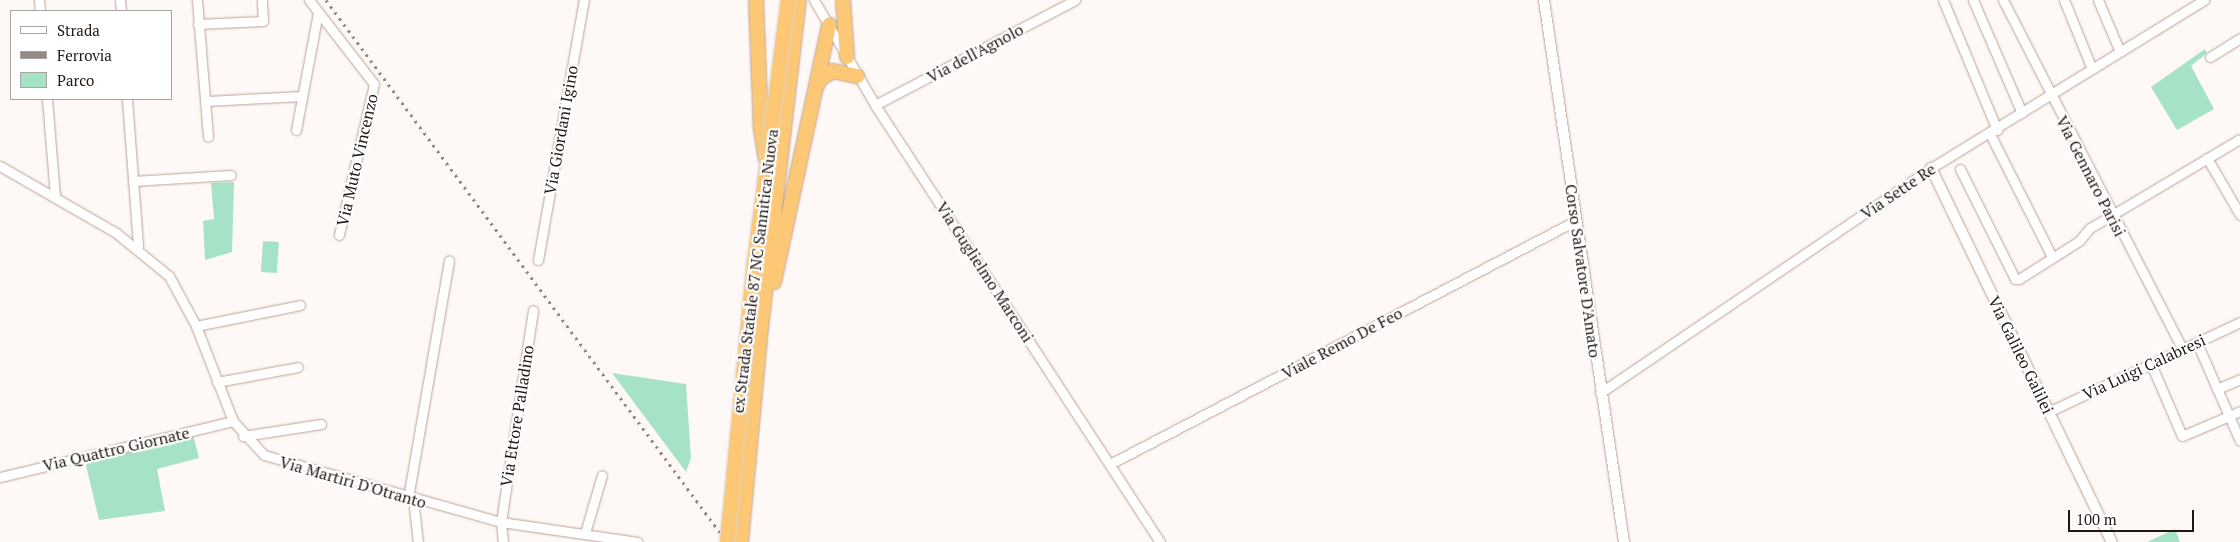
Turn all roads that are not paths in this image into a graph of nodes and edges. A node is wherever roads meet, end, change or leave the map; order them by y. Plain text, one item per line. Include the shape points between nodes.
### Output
1 (197, 0) edge
2 (262, 0) edge
3 (309, 0) edge
4 (584, 0) edge
5 (756, 0) edge
6 (788, 0) edge
7 (798, 0) edge
8 (814, 0) edge
9 (843, 0) edge
10 (1076, 0) edge
11 (1544, 0) edge
12 (1944, 0) edge
13 (1973, 0) edge
14 (2003, 0) edge
15 (2064, 0) edge
16 (2098, 0) edge
17 (2204, 0) edge
18 (318, 13) junction
19 (198, 24) junction
20 (829, 25) junction
21 (2240, 38) edge
22 (2120, 52) junction
23 (847, 57) junction
24 (2210, 57) dead end
25 (2092, 69) junction
26 (857, 76) junction
27 (814, 91) junction
28 (2050, 95) junction
29 (302, 96) junction
30 (47, 100) edge
31 (127, 100) edge
32 (206, 101) junction
33 (875, 105) junction
34 (2022, 113) junction
35 (296, 130) dead end
36 (1993, 132) junction
37 (208, 137) dead end
38 (2240, 140) edge
39 (2207, 158) junction
40 (0, 166) edge
41 (767, 166) junction
42 (1931, 168) junction
43 (1960, 169) dead end
44 (231, 175) dead end
45 (133, 181) junction
46 (55, 197) junction
47 (2240, 215) edge
48 (2111, 216) junction
49 (1575, 221) junction
50 (339, 235) dead end
51 (138, 247) junction
52 (2052, 257) junction
53 (538, 260) dead end
54 (449, 261) dead end
55 (300, 305) dead end
56 (534, 310) dead end
57 (2240, 322) edge
58 (196, 326) junction
59 (760, 334) junction
60 (2197, 343) junction
61 (2183, 350) junction
62 (2151, 364) junction
63 (298, 367) dead end
64 (2240, 379) edge
65 (217, 382) junction
66 (2217, 389) junction
67 (1600, 394) junction
68 (2240, 411) edge
69 (2048, 412) junction
70 (2229, 416) junction
71 (233, 421) junction
72 (321, 424) dead end
73 (243, 436) junction
74 (2240, 441) edge
75 (1110, 464) junction
76 (602, 475) dead end
77 (0, 476) edge
78 (410, 498) junction
79 (501, 522) junction
80 (585, 532) junction
81 (418, 542) edge
82 (503, 542) edge
83 (638, 542) edge
84 (727, 542) edge
85 (741, 542) edge
86 (1160, 542) edge
87 (1624, 542) edge
88 (2112, 542) edge

1 - 19 street
2 - 19 street via 263,21
3 - 18 street
4 - 53 street, Via Giordani Igino
5 - 41 highway, bridge via 761,129
6 - 41 highway, ex Strada Statale 87 NC Sannitica Nuova, bridge
7 - 59 highway, ex Strada Statale 87 NC Sannitica Nuova
8 - 20 street, Via Guglielmo Marconi
9 - 23 highway
10 - 33 street, Via dell'Agnolo
11 - 49 street, Corso Salvatore D'Amato
12 - 36 street
13 - 34 street
14 - 28 street, Via Gennaro Parisi
15 - 25 street
16 - 22 street
17 - 22 street, Via Sette Re
18 - 29 street
18 - 50 street, Via Muto Vincenzo via 374,84
19 - 32 street
20 - 23 street, Via Guglielmo Marconi
20 - 27 highway
21 - 24 street
22 - 25 street, Via Sette Re
23 - 26 street, Via Guglielmo Marconi
25 - 28 street, Via Sette Re
26 - 27 highway via 843,72 827,73
26 - 33 street, Via Guglielmo Marconi
27 - 59 highway
28 - 34 street, Via Sette Re
28 - 48 street, Via Gennaro Parisi
29 - 32 street
29 - 35 street
30 - 46 street
31 - 45 street
32 - 37 street
33 - 75 street, Via Guglielmo Marconi
34 - 36 street, Via Sette Re
36 - 42 street, Via Sette Re
36 - 52 street
38 - 39 street
39 - 47 street
39 - 48 street
40 - 46 street, Via Martiri D'Otranto
41 - 84 highway, ex Strada Statale 87 NC Sannitica Nuova, bridge via 731,476
42 - 67 street, Via Sette Re
42 - 69 street, Via Galileo Galilei
43 - 52 street via 2015,279
44 - 45 street
45 - 51 street
46 - 51 street, Via Martiri D'Otranto
48 - 52 street
48 - 61 street, Via Gennaro Parisi
49 - 67 street, Corso Salvatore D'Amato
49 - 75 street, Viale Remo De Feo
51 - 58 street, Via Martiri D'Otranto via 170,276
54 - 78 street
55 - 58 street
56 - 79 street, Via Ettore Palladino
57 - 60 street, Via Luigi Calabresi
58 - 65 street, Via Martiri D'Otranto
59 - 85 highway, ex Strada Statale 87 NC Sannitica Nuova
60 - 61 street, Via Luigi Calabresi
60 - 66 street
61 - 62 street, Via Luigi Calabresi
62 - 69 street, Via Luigi Calabresi
62 - 70 street via 2182,436
63 - 65 street
64 - 66 street
65 - 71 street, Via Martiri D'Otranto
66 - 70 street
67 - 87 street, Corso Salvatore D'Amato
68 - 70 street
69 - 88 street, Via Galileo Galilei
70 - 74 street
71 - 73 street, Via Martiri D'Otranto
71 - 77 street, Via Quattro Giornate
72 - 73 street
73 - 78 street, Via Martiri D'Otranto via 264,455 278,461
75 - 86 street, Via Guglielmo Marconi
76 - 80 street
78 - 79 street, Via Martiri D'Otranto
78 - 81 street
79 - 80 street, Via Martiri D'Otranto
79 - 82 street, Via Ettore Palladino
80 - 83 street, Via Martiri D'Otranto

